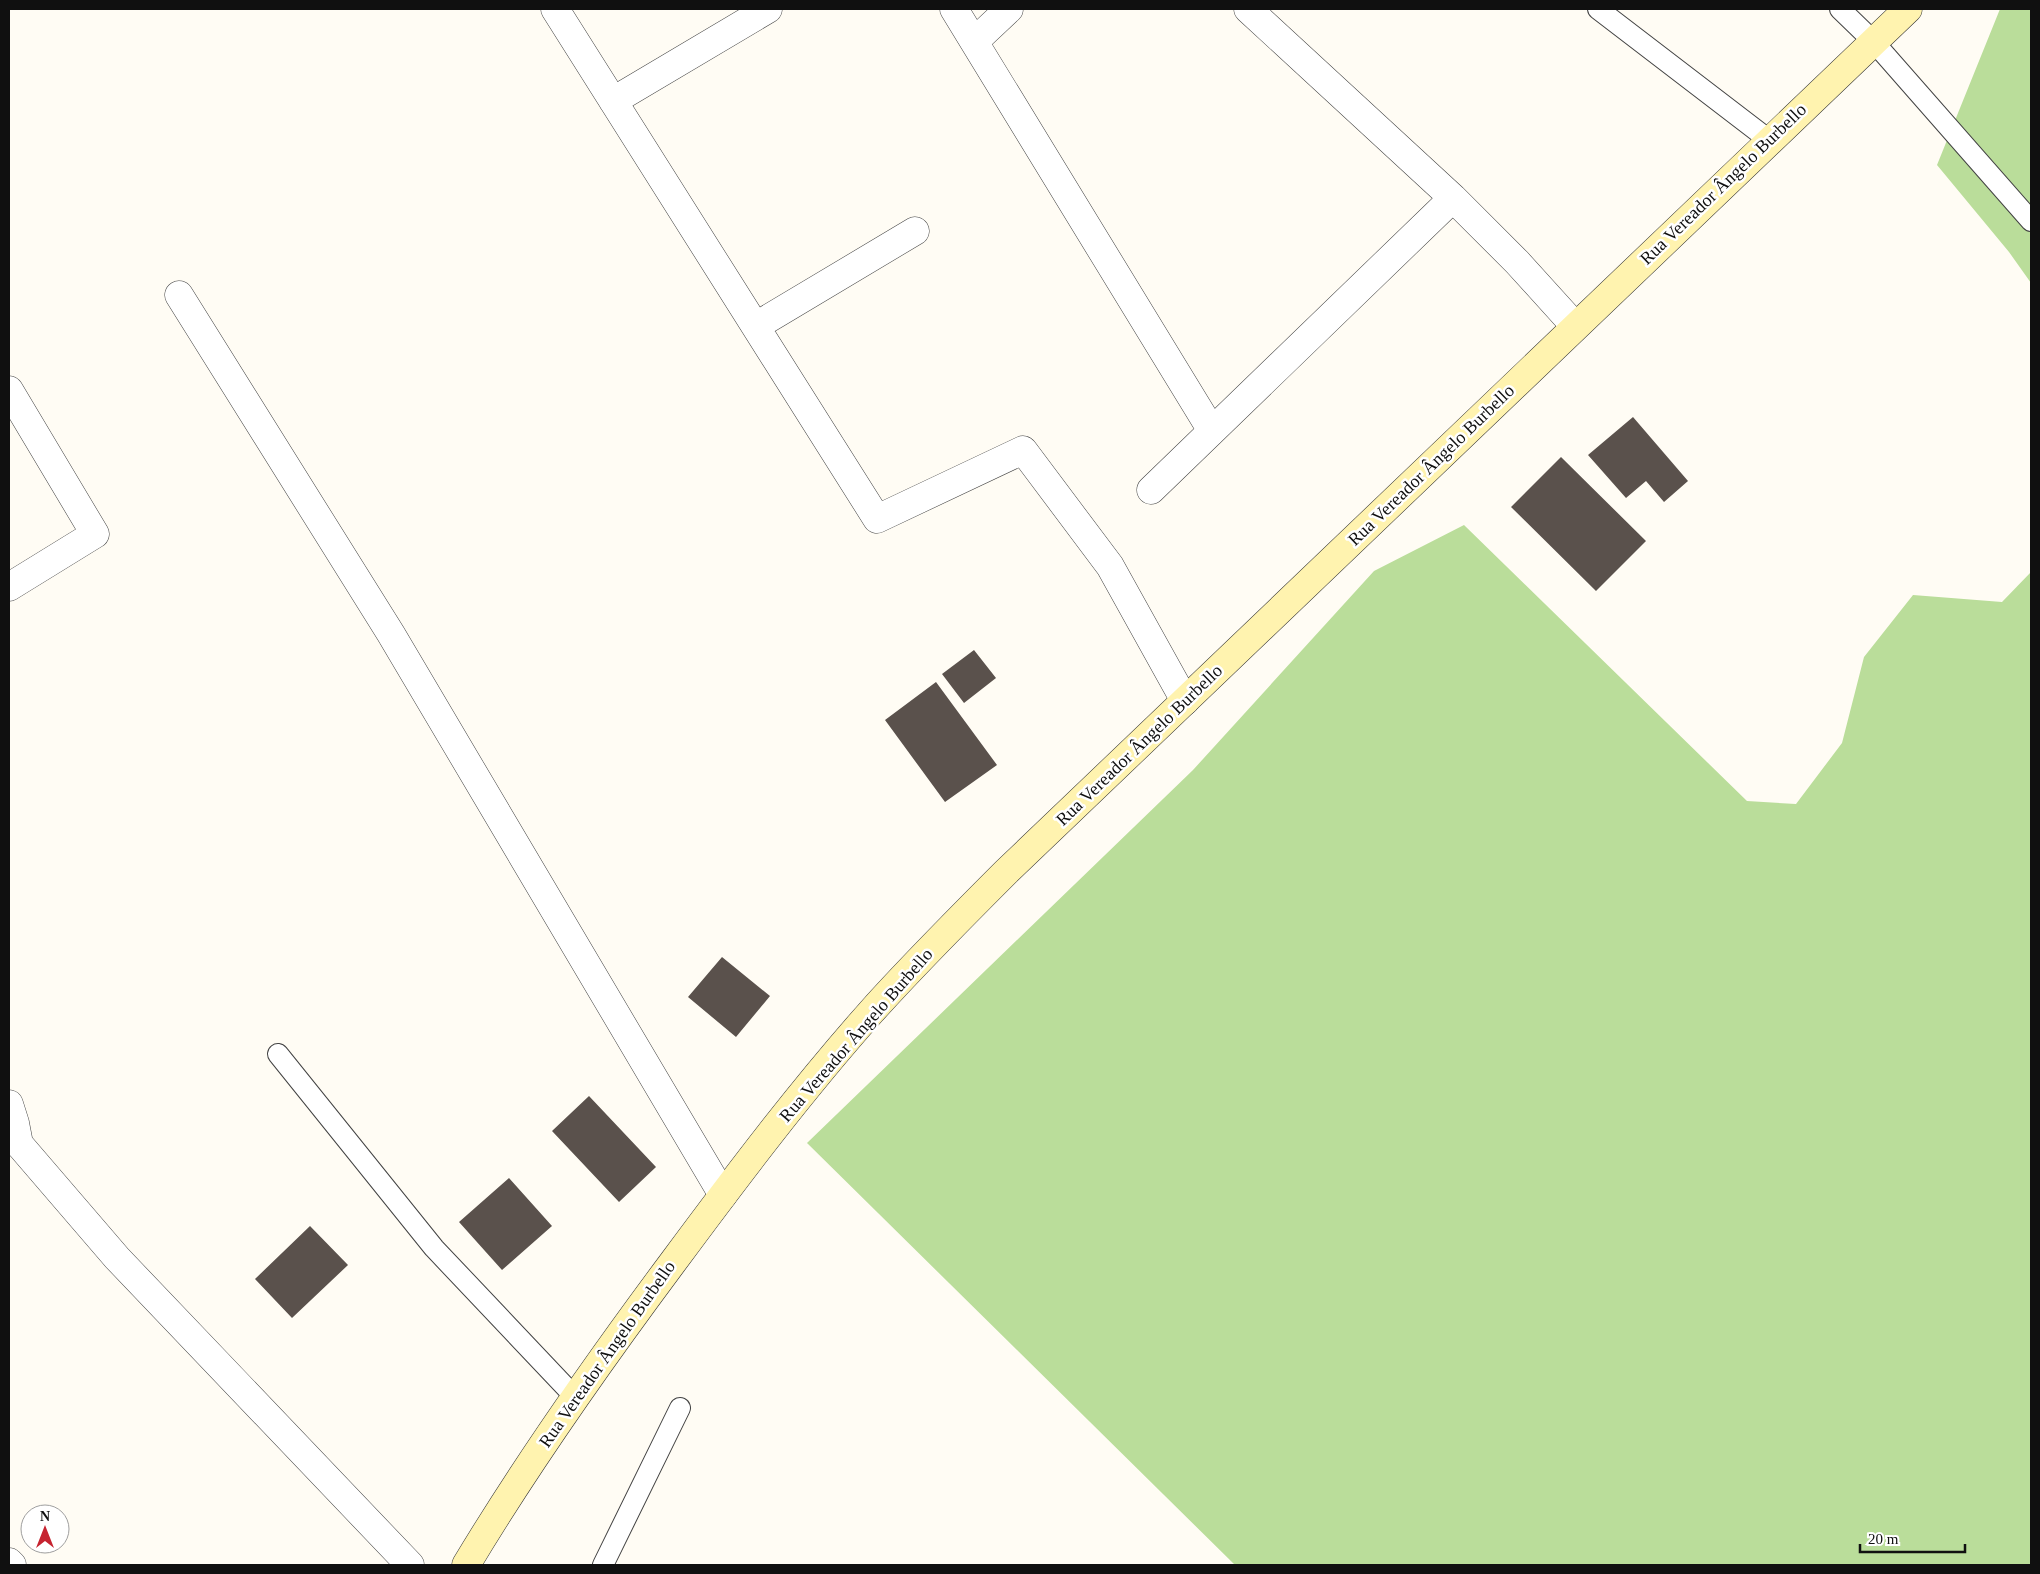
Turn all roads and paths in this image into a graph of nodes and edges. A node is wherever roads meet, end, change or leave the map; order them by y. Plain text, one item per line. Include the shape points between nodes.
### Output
1 (555, 9) edge
2 (768, 9) edge
3 (954, 9) edge
4 (1009, 9) edge
5 (1248, 9) edge
6 (1598, 9) edge
7 (1840, 9) edge
8 (1908, 9) edge
9 (975, 41) junction
10 (1873, 41) junction
11 (613, 101) junction
12 (1769, 140) junction
13 (1453, 198) junction
14 (2031, 221) edge
15 (915, 231) dead end
16 (179, 296) dead end
17 (756, 326) junction
18 (1575, 326) junction
19 (9, 390) edge
20 (1212, 431) junction
21 (1151, 490) dead end
22 (9, 587) edge
23 (1185, 701) junction
24 (278, 1054) dead end
25 (9, 1104) edge
26 (14, 1142) edge
27 (723, 1195) junction
28 (575, 1397) junction
29 (680, 1408) dead end
30 (9, 1562) edge
31 (12, 1565) edge
32 (410, 1565) edge
33 (466, 1565) edge
34 (603, 1565) edge

1 - 11 street
2 - 11 street
3 - 9 street
4 - 9 street
5 - 13 street
6 - 12 lane
7 - 10 lane
8 - 10 main road, Rua Vereador Ângelo Burbello
9 - 20 street
10 - 12 main road, Rua Vereador Ângelo Burbello
10 - 14 lane
11 - 17 street
12 - 18 main road, Rua Vereador Ângelo Burbello
13 - 18 street
13 - 20 street
15 - 17 street
16 - 27 street via 391,634
17 - 23 street via 877,518 1023,450 1110,566
18 - 23 main road, Rua Vereador Ângelo Burbello
19 - 22 street via 95,534
20 - 21 street
23 - 27 main road, Rua Vereador Ângelo Burbello via 937,941 811,1083
24 - 28 lane via 434,1248
25 - 26 street via 15,1123
26 - 32 street via 117,1258
27 - 28 main road, Rua Vereador Ângelo Burbello
28 - 33 main road, Rua Vereador Ângelo Burbello
29 - 34 lane
30 - 31 street

